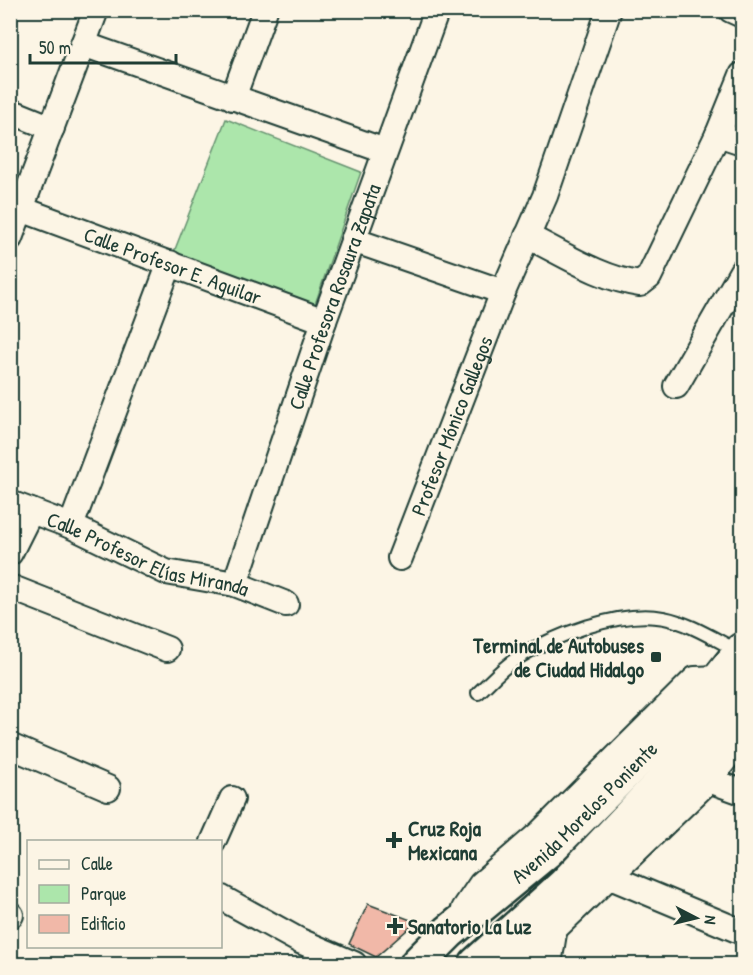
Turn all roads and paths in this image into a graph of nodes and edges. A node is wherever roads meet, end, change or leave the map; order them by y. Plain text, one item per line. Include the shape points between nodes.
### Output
1 (96, 10) edge
2 (265, 10) edge
3 (437, 10) edge
4 (609, 10) edge
5 (731, 10) edge
6 (742, 15) edge
7 (83, 44) junction
8 (742, 75) edge
9 (233, 98) junction
10 (10, 111) edge
11 (52, 128) junction
12 (718, 134) junction
13 (742, 142) edge
14 (386, 151) junction
15 (21, 209) junction
16 (527, 236) junction
17 (10, 238) edge
18 (353, 240) junction
19 (170, 263) junction
20 (742, 271) edge
21 (503, 292) junction
22 (324, 321) junction
23 (676, 386) dead end
24 (21, 507) edge
25 (71, 526) junction
26 (10, 553) edge
27 (400, 558) dead end
28 (235, 584) junction
29 (10, 587) edge
30 (285, 604) dead end
31 (167, 649) dead end
32 (742, 651) edge
33 (735, 689) edge
34 (478, 693) dead end
35 (742, 733) edge
36 (10, 746) edge
37 (706, 779) junction
38 (108, 788) dead end
39 (742, 792) edge
40 (232, 799) dead end
41 (214, 840) edge
42 (608, 876) junction
43 (222, 898) edge
44 (555, 927) junction
45 (742, 932) edge
46 (354, 964) edge
47 (417, 964) edge
48 (476, 964) edge
49 (514, 964) edge
50 (549, 964) edge

1 - 7 street
2 - 9 street
3 - 14 street, Calle Profesora Rosaura Zapata
4 - 16 street, Profesor Mónico Gallegos
5 - 6 street
7 - 9 street
7 - 11 street
8 - 12 street
9 - 14 street
10 - 11 street
11 - 15 street
12 - 13 street
12 - 16 street via 649,277 640,284 628,283
14 - 18 street, Calle Profesora Rosaura Zapata
15 - 17 street
15 - 19 street, Calle Profesor E. Aguilar
16 - 21 street, Profesor Mónico Gallegos
18 - 21 street
18 - 22 street, Calle Profesora Rosaura Zapata
19 - 22 street, Calle Profesor E. Aguilar
19 - 25 street
20 - 23 street
21 - 27 street, Profesor Mónico Gallegos
22 - 28 street, Calle Profesora Rosaura Zapata
24 - 25 street, Calle Profesor Elías Miranda
24 - 26 street
25 - 28 street, Calle Profesor Elías Miranda via 166,572
28 - 30 street, Calle Profesor Elías Miranda
29 - 31 street
32 - 33 main road, Avenida Morelos Poniente
32 - 34 lane via 665,618 622,618 555,638 514,660
33 - 47 main road, Avenida Morelos Poniente via 449,932
33 - 48 main road, Avenida Morelos Poniente via 564,885
35 - 37 street
36 - 38 street
37 - 39 street
37 - 42 street
40 - 41 street
42 - 44 street
42 - 45 street
43 - 46 street via 300,941
44 - 49 street
44 - 50 street

